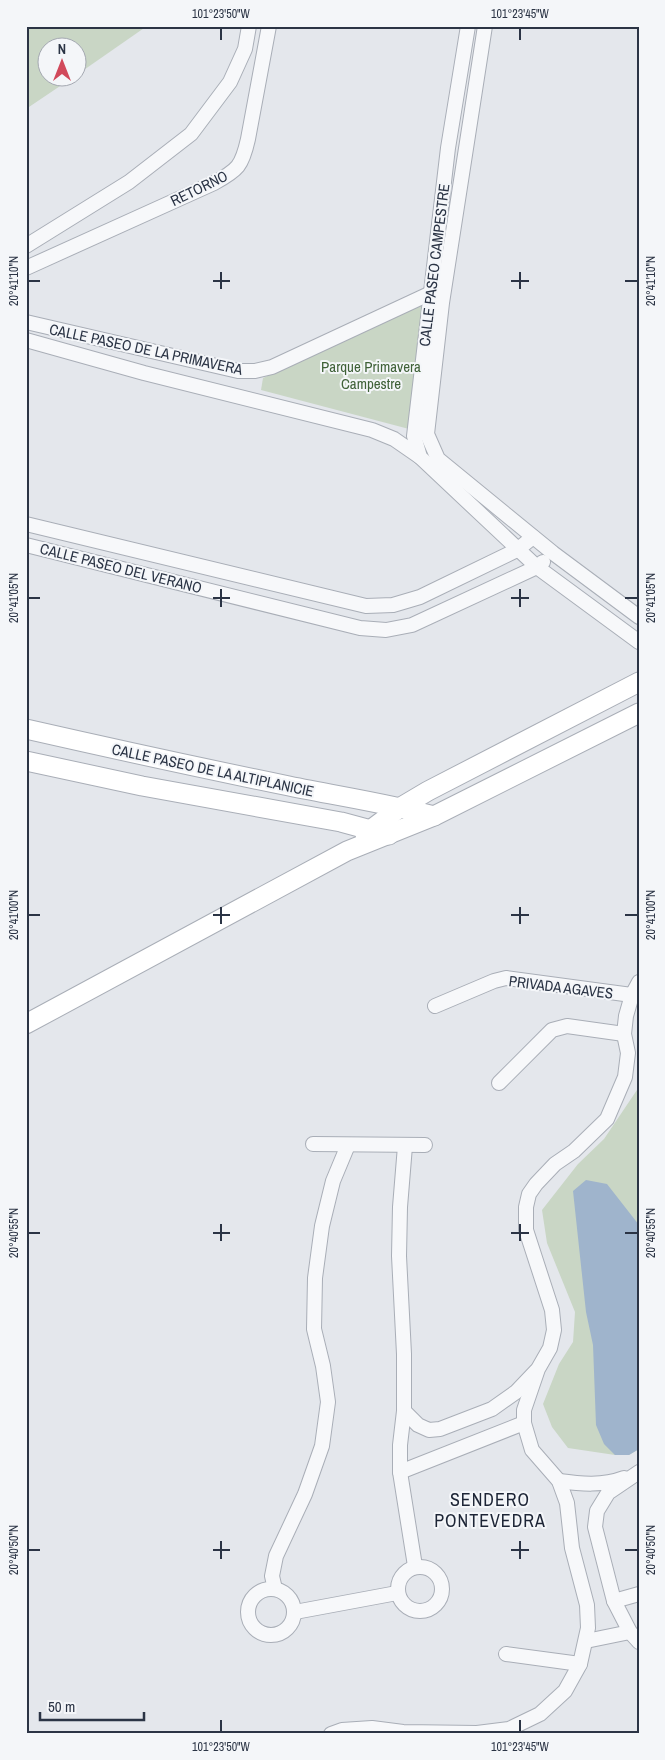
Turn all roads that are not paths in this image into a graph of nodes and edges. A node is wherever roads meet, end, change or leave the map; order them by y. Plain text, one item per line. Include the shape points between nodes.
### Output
1 (249, 26) edge
2 (269, 26) edge
3 (468, 26) edge
4 (485, 26) edge
5 (26, 246) edge
6 (26, 268) edge
7 (446, 286) junction
8 (431, 289) junction
9 (26, 322) edge
10 (26, 340) edge
11 (147, 351) junction
12 (144, 373) junction
13 (420, 457) junction
14 (26, 524) edge
15 (533, 537) junction
16 (26, 545) edge
17 (517, 550) junction
18 (137, 551) junction
19 (553, 554) junction
20 (537, 567) junction
21 (133, 572) junction
22 (269, 582) junction
23 (265, 604) junction
24 (639, 616) edge
25 (639, 642) edge
26 (639, 682) edge
27 (639, 713) edge
28 (26, 729) edge
29 (148, 757) junction
30 (26, 761) edge
31 (142, 786) junction
32 (401, 807) junction
33 (434, 816) junction
34 (370, 829) junction
35 (389, 835) junction
36 (347, 851) junction
37 (639, 982) edge
38 (635, 996) edge
39 (436, 1006) dead end
40 (26, 1024) edge
41 (624, 1034) junction
42 (633, 1056) edge
43 (499, 1083) dead end
44 (313, 1144) dead end
45 (348, 1145) junction
46 (425, 1145) dead end
47 (404, 1146) junction
48 (538, 1368) junction
49 (404, 1411) junction
50 (524, 1423) junction
51 (400, 1472) junction
52 (639, 1472) edge
53 (559, 1481) junction
54 (415, 1566) junction
55 (275, 1588) junction
56 (397, 1593) junction
57 (639, 1594) edge
58 (614, 1601) junction
59 (295, 1612) junction
60 (634, 1637) edge
61 (586, 1641) junction
62 (506, 1654) dead end
63 (580, 1664) junction
64 (401, 1733) edge
65 (330, 1734) edge

1 - 5 street via 245,49 230,82 191,134 129,182
2 - 6 street, RETORNO via 248,139 239,166 214,183
3 - 8 street, CALLE PASEO CAMPESTRE via 448,148
4 - 7 street, CALLE PASEO CAMPESTRE
7 - 8 street
7 - 15 street, CALLE PASEO CAMPESTRE via 427,434 438,459
8 - 11 street, CALLE PASEO DE LA PRIMAVERA via 272,367 255,371 238,371
8 - 13 street, CALLE PASEO CAMPESTRE via 414,436
9 - 11 street, CALLE PASEO DE LA PRIMAVERA
10 - 12 street, CALLE PASEO DE LA PRIMAVERA
11 - 12 street
12 - 13 street, CALLE PASEO DE LA PRIMAVERA via 372,430 394,439
13 - 17 street
14 - 18 street, CALLE PASEO DEL VERANO
15 - 17 street, CALLE PASEO DEL VERANO
15 - 19 street, CALLE PASEO CAMPESTRE
16 - 21 street, CALLE PASEO DEL VERANO
17 - 20 street
17 - 22 street, CALLE PASEO DEL VERANO via 420,597 393,605 366,606
18 - 21 street
18 - 22 street, CALLE PASEO DEL VERANO
19 - 20 street, CALLE PASEO DEL VERANO
19 - 24 street, CALLE PASEO CAMPESTRE
20 - 23 street, CALLE PASEO DEL VERANO via 412,624 386,630 360,628
20 - 25 street
21 - 23 street, CALLE PASEO DEL VERANO
22 - 23 street
26 - 32 main road
27 - 33 main road
28 - 29 main road, CALLE PASEO DE LA ALTIPLANICIE
29 - 31 main road
29 - 32 main road, CALLE PASEO DE LA ALTIPLANICIE
30 - 31 main road, CALLE PASEO DE LA ALTIPLANICIE
31 - 34 main road, CALLE PASEO DE LA ALTIPLANICIE
32 - 33 main road, CALLE PASEO DE LA ALTIPLANICIE
32 - 34 main road
33 - 35 main road
34 - 35 main road, CALLE PASEO DE LA ALTIPLANICIE
34 - 36 main road
35 - 36 main road
36 - 40 main road
37 - 38 street, PRIVADA AGAVES
38 - 39 street, PRIVADA AGAVES via 506,978
38 - 41 street via 626,1016
41 - 42 street
41 - 43 street via 559,1027 552,1030
42 - 48 street via 607,1119 574,1151 555,1164 529,1194 526,1230 552,1310 554,1330 550,1348
44 - 45 street
45 - 47 street
45 - 55 street via 333,1181 322,1226 315,1278 314,1329 328,1402 322,1446 305,1494 276,1556 272,1576
46 - 47 street
47 - 49 street via 399,1256
48 - 49 street via 516,1392 492,1409 440,1429 429,1430 418,1425
48 - 50 street via 524,1410
49 - 51 street
50 - 51 street
50 - 53 street via 532,1450
51 - 54 street
52 - 53 street via 612,1482 579,1484
52 - 58 street via 608,1493 597,1511 595,1527
53 - 61 street via 567,1503 572,1548 587,1605
54 - 56 street via 405,1571 398,1581
54 - 56 street via 436,1572 442,1580 443,1591 439,1601 431,1609 410,1609
55 - 59 street via 289,1596
55 - 59 street via 260,1591 249,1602 247,1617 254,1630 268,1636 283,1633 292,1624
56 - 59 street
57 - 58 street
58 - 60 street
60 - 61 street
61 - 63 street
62 - 63 street
63 - 64 street via 565,1691 540,1714 509,1730
64 - 65 street via 372,1728

